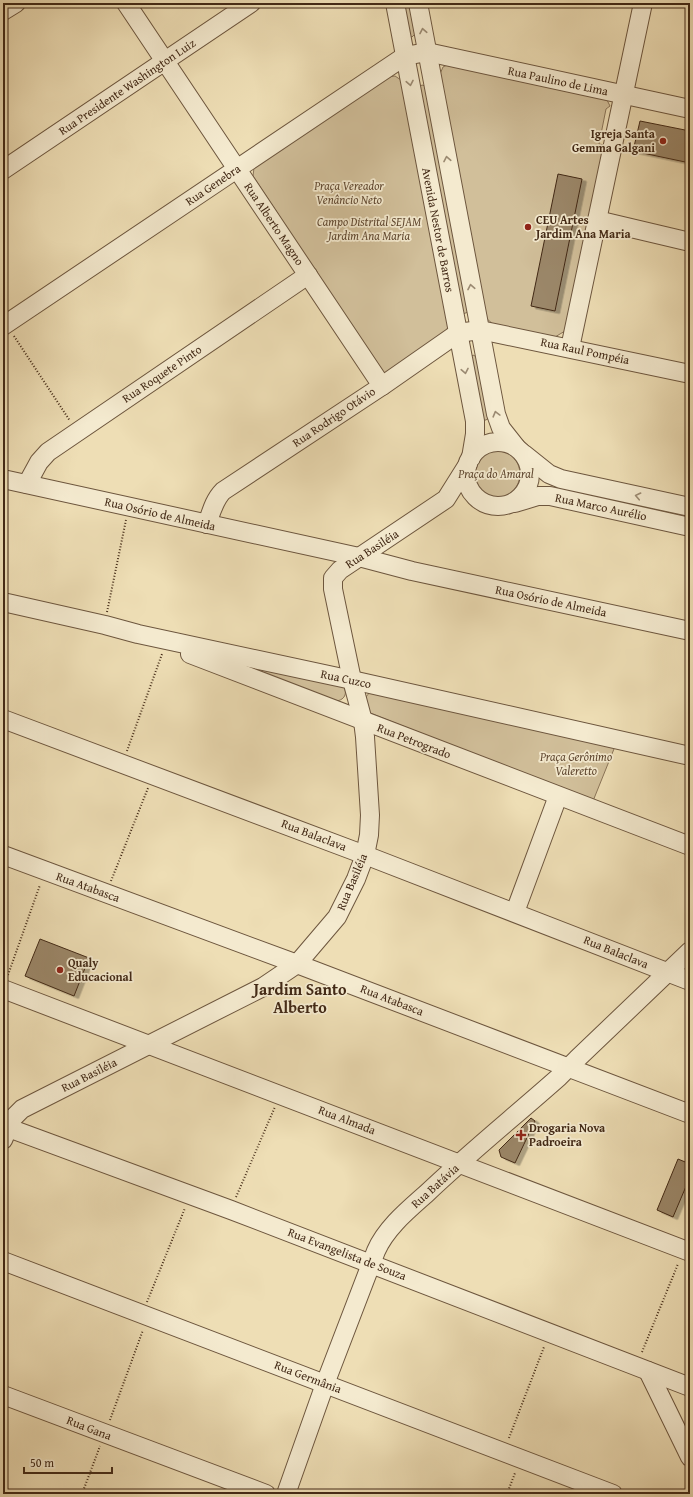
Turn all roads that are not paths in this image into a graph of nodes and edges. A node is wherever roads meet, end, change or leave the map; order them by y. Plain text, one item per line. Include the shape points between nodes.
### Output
1 (16, 3) edge
2 (126, 3) edge
3 (251, 3) edge
4 (395, 3) edge
5 (418, 3) edge
6 (644, 3) edge
7 (3, 12) edge
8 (427, 52) junction
9 (405, 56) junction
10 (165, 62) junction
11 (624, 95) junction
12 (690, 109) edge
13 (237, 168) junction
14 (3, 170) edge
15 (597, 220) junction
16 (690, 242) edge
17 (308, 275) junction
18 (5, 325) edge
19 (480, 330) junction
20 (458, 333) junction
21 (570, 348) junction
22 (690, 374) edge
23 (382, 386) junction
24 (520, 450) junction
25 (469, 461) junction
26 (3, 479) edge
27 (27, 484) junction
28 (446, 499) junction
29 (668, 502) junction
30 (512, 504) junction
31 (486, 505) junction
32 (690, 507) edge
33 (663, 521) junction
34 (207, 524) junction
35 (690, 527) edge
36 (388, 539) junction
37 (316, 549) junction
38 (359, 557) junction
39 (412, 571) junction
40 (336, 574) junction
41 (3, 602) edge
42 (690, 630) edge
43 (138, 634) junction
44 (352, 680) junction
45 (3, 719) edge
46 (363, 721) junction
47 (690, 756) edge
48 (558, 796) junction
49 (690, 846) edge
50 (365, 854) junction
51 (3, 855) edge
52 (515, 912) junction
53 (690, 951) edge
54 (297, 964) junction
55 (668, 972) junction
56 (690, 981) edge
57 (4, 985) edge
58 (149, 1044) junction
59 (568, 1068) junction
60 (690, 1114) edge
61 (5, 1131) edge
62 (460, 1163) junction
63 (687, 1250) edge
64 (3, 1261) edge
65 (372, 1263) junction
66 (642, 1368) junction
67 (325, 1384) junction
68 (690, 1387) edge
69 (3, 1395) edge
70 (690, 1457) edge
71 (266, 1494) edge
72 (286, 1494) edge
73 (613, 1494) edge

1 - 7 street
2 - 10 street, Rua Alberto Magno
3 - 10 street, Rua Presidente Washington Luiz
4 - 9 street, Avenida Nestor de Barros
8 -> 5 street, Avenida Nestor de Barros
6 - 11 street
8 - 9 street, Rua Genebra
8 - 11 street, Rua Paulino de Lima
19 -> 8 street, Avenida Nestor de Barros
9 - 13 street, Rua Genebra
9 -> 20 street, Avenida Nestor de Barros
10 - 13 street, Rua Alberto Magno
10 - 14 street, Rua Presidente Washington Luiz
11 - 12 street, Rua Paulino de Lima
11 - 15 street
13 - 17 street, Rua Alberto Magno
13 - 18 street, Rua Genebra
15 - 16 street
15 - 21 street
17 - 23 street, Rua Alberto Magno
17 - 27 street, Rua Roquete Pinto via 43,456
19 - 20 street, Rua Rodrigo Otávio
19 - 21 street, Rua Raul Pompéia
24 -> 19 street, Avenida Nestor de Barros via 501,428 496,414
20 - 23 street, Rua Rodrigo Otávio
20 -> 25 street, Avenida Nestor de Barros via 476,427
21 - 22 street, Rua Raul Pompéia
23 - 34 street, Rua Rodrigo Otávio via 223,491 215,502
24 - 25 street via 504,442 491,442 480,448
29 -> 24 street, Rua Marco Aurélio via 561,479 549,474
24 - 30 street via 530,466 530,481 524,495
25 - 28 street, Rua Basiléia
25 - 31 street via 466,478 471,491
26 - 27 street, Rua Osório de Almeida
27 - 34 street, Rua Osório de Almeida
28 - 31 street
28 - 36 street, Rua Basiléia
29 - 32 street, Rua Marco Aurélio
29 - 33 street
30 - 31 street via 497,507
30 - 33 street, Rua Marco Aurélio via 538,496 550,496
33 - 35 street, Rua Marco Aurélio
34 - 37 street, Rua Osório de Almeida
36 - 38 street, Rua Basiléia
36 - 39 street
37 - 38 street, Rua Osório de Almeida
37 - 40 street via 324,555
38 - 39 street, Rua Osório de Almeida
38 - 40 street, Rua Basiléia
39 - 42 street, Rua Osório de Almeida
40 - 44 street, Rua Basiléia via 333,578 333,589
41 - 43 street, Rua Cuzco
43 - 44 street, Rua Cuzco
43 - 46 street, Rua Petrogrado
44 - 46 street, Rua Basiléia
44 - 47 street, Rua Cuzco
45 - 50 street, Rua Balaclava
46 - 48 street, Rua Petrogrado
46 - 50 street, Rua Basiléia via 370,815
48 - 49 street, Rua Petrogrado
48 - 52 street
50 - 52 street, Rua Balaclava
50 - 54 street, Rua Basiléia via 337,917
51 - 54 street, Rua Atabasca
52 - 55 street, Rua Balaclava
53 - 55 street, Rua Batávia
54 - 58 street, Rua Basiléia via 263,987
54 - 59 street, Rua Atabasca
55 - 56 street, Rua Balaclava
55 - 59 street, Rua Batávia
57 - 58 street, Rua Almada
58 - 61 street, Rua Basiléia via 22,1109 16,1113
58 - 62 street, Rua Almada
59 - 60 street, Rua Atabasca
59 - 62 street, Rua Batávia
61 - 65 street, Rua Evangelista de Souza via 190,1194
62 - 63 street, Rua Almada
62 - 65 street, Rua Batávia via 390,1229 379,1245
64 - 67 street, Rua Germânia
65 - 66 street, Rua Evangelista de Souza
65 - 67 street, Rua Batávia
66 - 68 street, Rua Evangelista de Souza
66 - 70 street
67 - 72 street, Rua Batávia
67 - 73 street, Rua Germânia
69 - 71 street, Rua Gana

